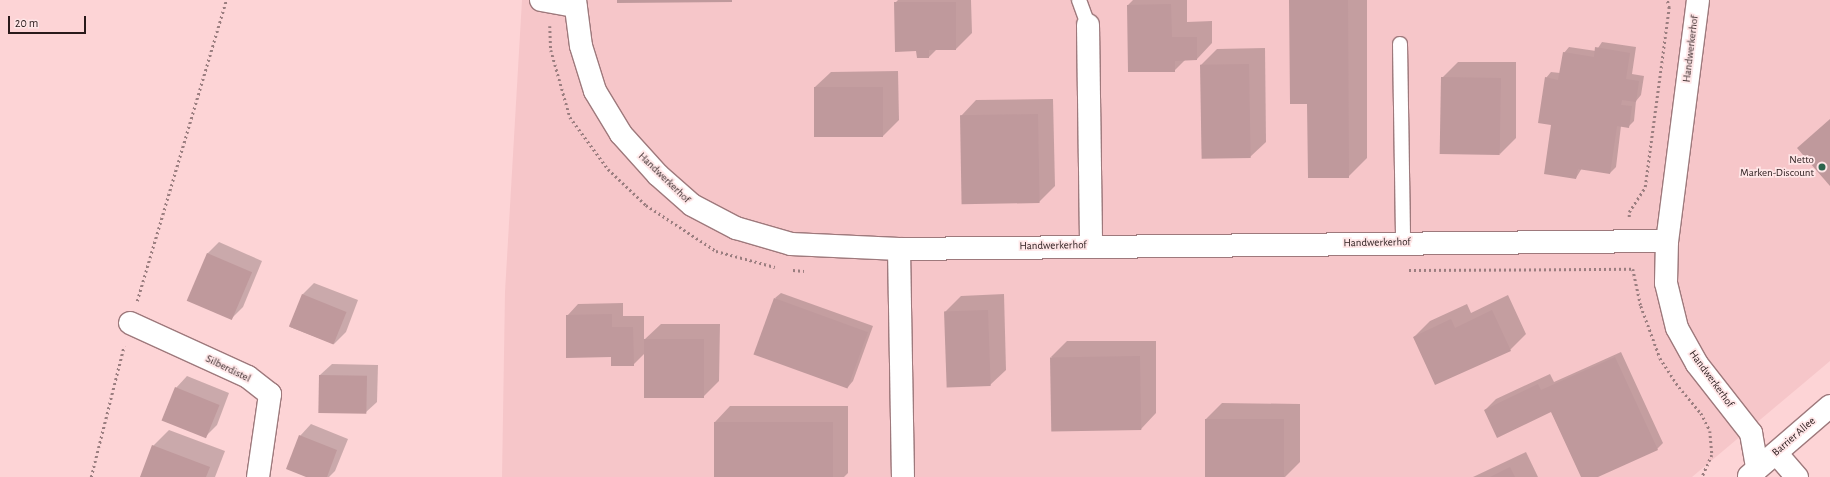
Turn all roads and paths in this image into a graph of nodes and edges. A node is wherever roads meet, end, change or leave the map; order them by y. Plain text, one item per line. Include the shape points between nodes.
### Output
1 (226, 0) edge
2 (541, 0) edge
3 (1079, 0) edge
4 (1698, 0) edge
5 (575, 3) edge
6 (1088, 25) joint
7 (1400, 44) dead end
8 (1667, 240) junction
9 (1403, 243) junction
10 (1091, 245) junction
11 (899, 250) junction
12 (130, 323) junction
13 (1830, 406) edge
14 (1776, 453) junction
15 (1752, 473) edge
16 (91, 477) edge
17 (258, 477) edge
18 (903, 477) edge
19 (1797, 477) edge

1 - 12 path
2 - 5 street
3 - 6 lane
4 - 8 street, Handwerkerhof
5 - 11 street, Handwerkerhof via 581,46 595,91 621,134 658,175 692,205 736,228 791,244
6 - 10 street
7 - 9 lane
8 - 9 street, Handwerkerhof
8 - 15 street, Handwerkerhof via 1666,282 1677,328 1697,364 1751,433
9 - 10 street, Handwerkerhof
10 - 11 street, Handwerkerhof
11 - 18 street
12 - 16 path
12 - 17 street, Silberdistel via 248,377 270,394
13 - 14 street, Barrier Allee
14 - 15 street, Barrier Allee
14 - 19 street

